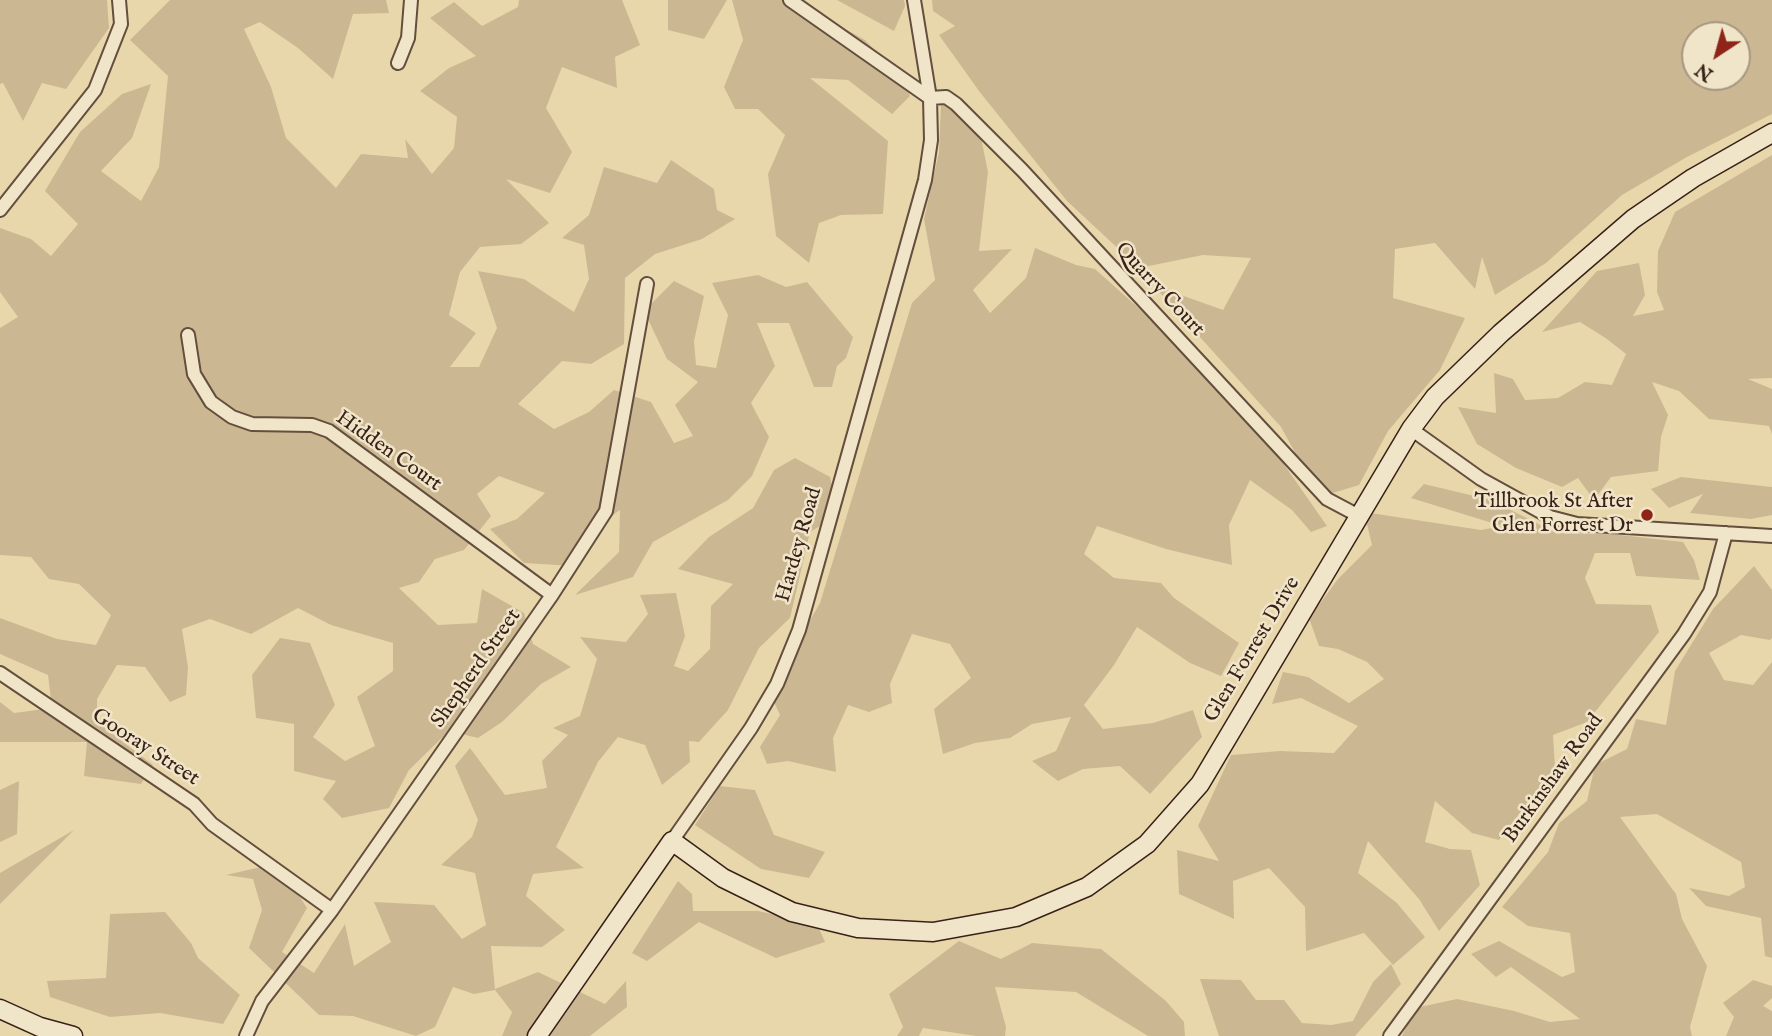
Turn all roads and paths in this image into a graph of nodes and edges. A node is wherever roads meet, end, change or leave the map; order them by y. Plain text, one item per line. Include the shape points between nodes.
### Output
1 (119, 0) edge
2 (411, 0) edge
3 (790, 0) edge
4 (914, 0) edge
5 (398, 63) dead end
6 (930, 98) junction
7 (1772, 133) edge
8 (4, 195) edge
9 (0, 210) edge
10 (647, 284) dead end
11 (188, 335) dead end
12 (1411, 429) junction
13 (1359, 516) junction
14 (1726, 533) junction
15 (1772, 536) edge
16 (552, 595) junction
17 (0, 673) edge
18 (672, 841) junction
19 (332, 910) junction
20 (0, 1009) edge
21 (73, 1036) edge
22 (246, 1036) edge
23 (537, 1036) edge
24 (1390, 1036) edge

1 - 8 street via 121,24 95,90
2 - 5 street via 408,38
3 - 6 street, Quarry Court
4 - 6 street, Hardey Road
6 - 13 street, Quarry Court via 946,97 956,104 1326,499
6 - 18 street, Hardey Road via 931,140 925,180 799,630 777,684 751,728
7 - 12 street, Glen Forrest Drive via 1633,219 1456,375
8 - 9 street
10 - 16 street, Shepherd Street via 606,512
11 - 16 street, Hidden Court via 194,374 211,402 232,417 252,424 312,425 329,431
12 - 13 street, Glen Forrest Drive
12 - 14 street via 1481,479 1550,517 1577,524
13 - 18 street, Glen Forrest Drive via 1200,784 1147,844 1087,887 1016,917 933,932 859,928 792,912 723,878
14 - 15 street
14 - 24 street, Burkinshaw Road via 1710,592 1684,634
16 - 19 street, Shepherd Street
17 - 19 street, Gooray Street via 194,804 212,824
18 - 23 street, Hardey Road
19 - 22 street, Shepherd Street via 262,1001
20 - 21 street

